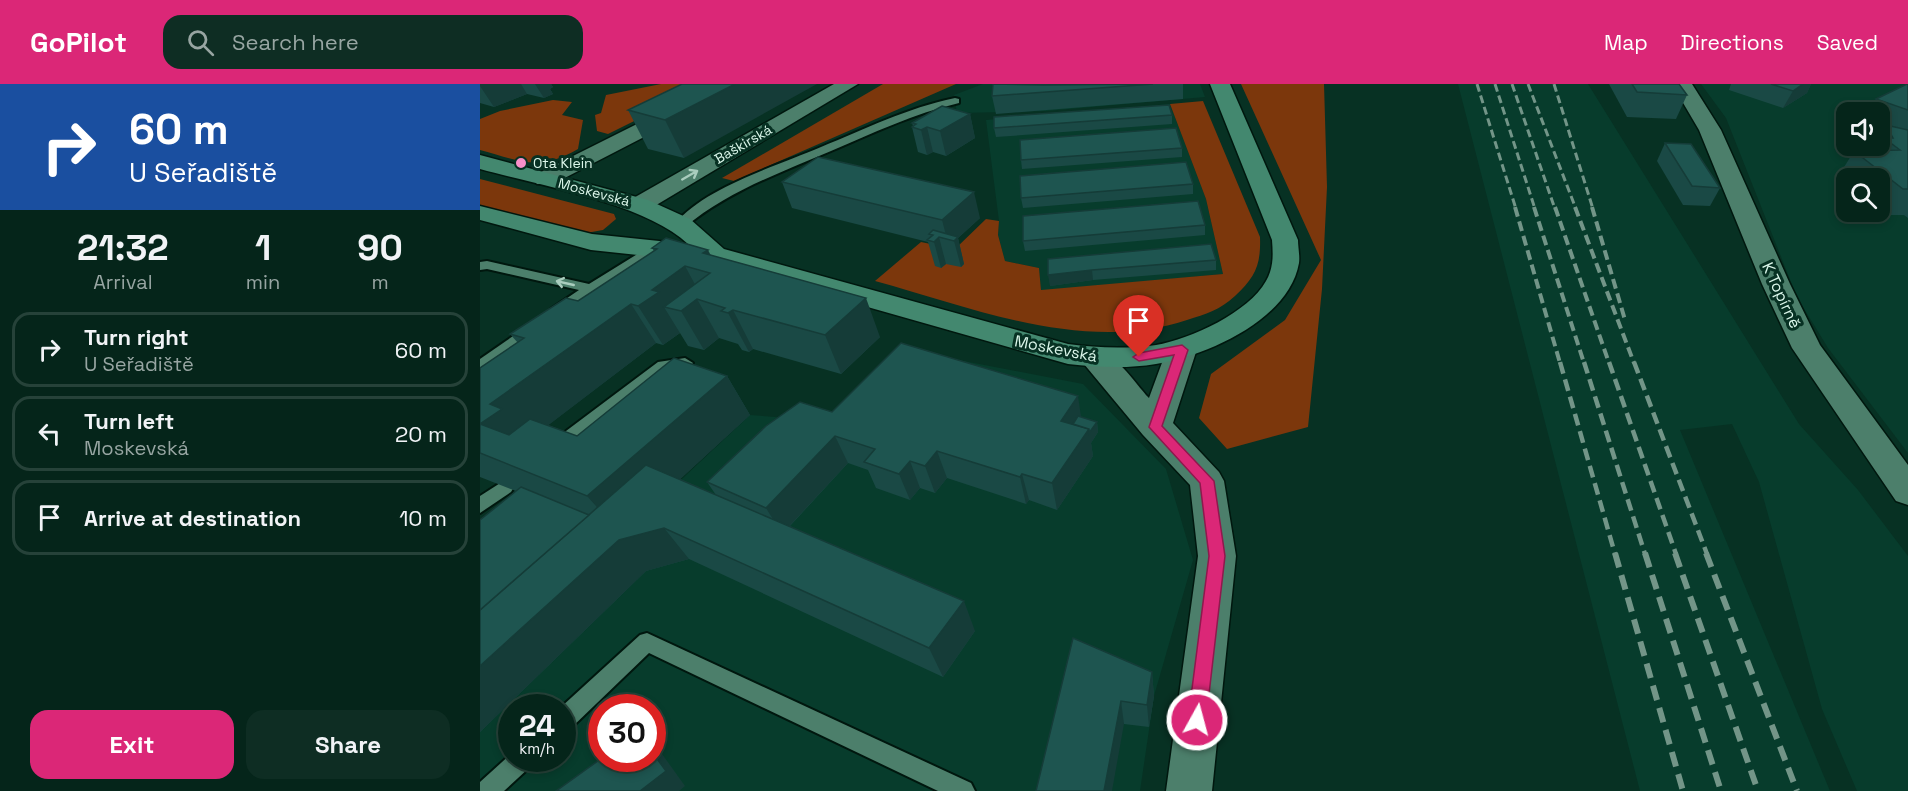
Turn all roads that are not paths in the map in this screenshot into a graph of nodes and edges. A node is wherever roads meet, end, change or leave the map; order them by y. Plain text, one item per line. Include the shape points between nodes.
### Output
1 (732, 84) edge
2 (848, 84) edge
3 (1220, 84) edge
4 (1682, 84) edge
5 (955, 101) dead end
6 (480, 162) edge
7 (545, 179) junction
8 (639, 205) junction
9 (480, 213) edge
10 (681, 224) junction
11 (591, 242) junction
12 (652, 249) junction
13 (715, 255) junction
14 (480, 266) edge
15 (591, 289) junction
16 (1182, 350) junction
17 (1094, 358) junction
18 (480, 367) edge
19 (703, 370) edge
20 (1155, 427) junction
21 (545, 456) edge
22 (505, 487) edge
23 (1908, 491) edge
24 (480, 506) edge
25 (576, 708) edge
26 (508, 772) edge
27 (488, 791) edge
28 (963, 791) edge
29 (1189, 791) edge

1 - 7 street
8 -> 2 street, Baškirská
3 - 16 street, Moskevská via 1285,240 1288,263 1260,305 1224,331
4 - 23 street, K Topírně via 1710,130 1807,348
5 - 10 lane via 881,126 792,164 692,213
6 - 7 street, Moskevská
7 - 8 street, Moskevská
8 - 10 street, Moskevská
8 - 11 street, Moskevská via 634,224
9 - 11 street, Moskevská
10 - 13 street, Moskevská
11 - 12 street, Moskevská
12 - 13 street, Moskevská
12 - 15 lane
13 - 17 street, Moskevská via 1042,348
15 -> 14 lane
15 - 18 lane
16 - 17 street, Moskevská via 1139,357
16 - 20 street
17 - 20 street
19 - 21 lane via 683,362 663,366
20 - 29 street via 1207,481 1217,556
22 - 24 lane
25 - 28 lane via 647,642
26 - 27 lane

